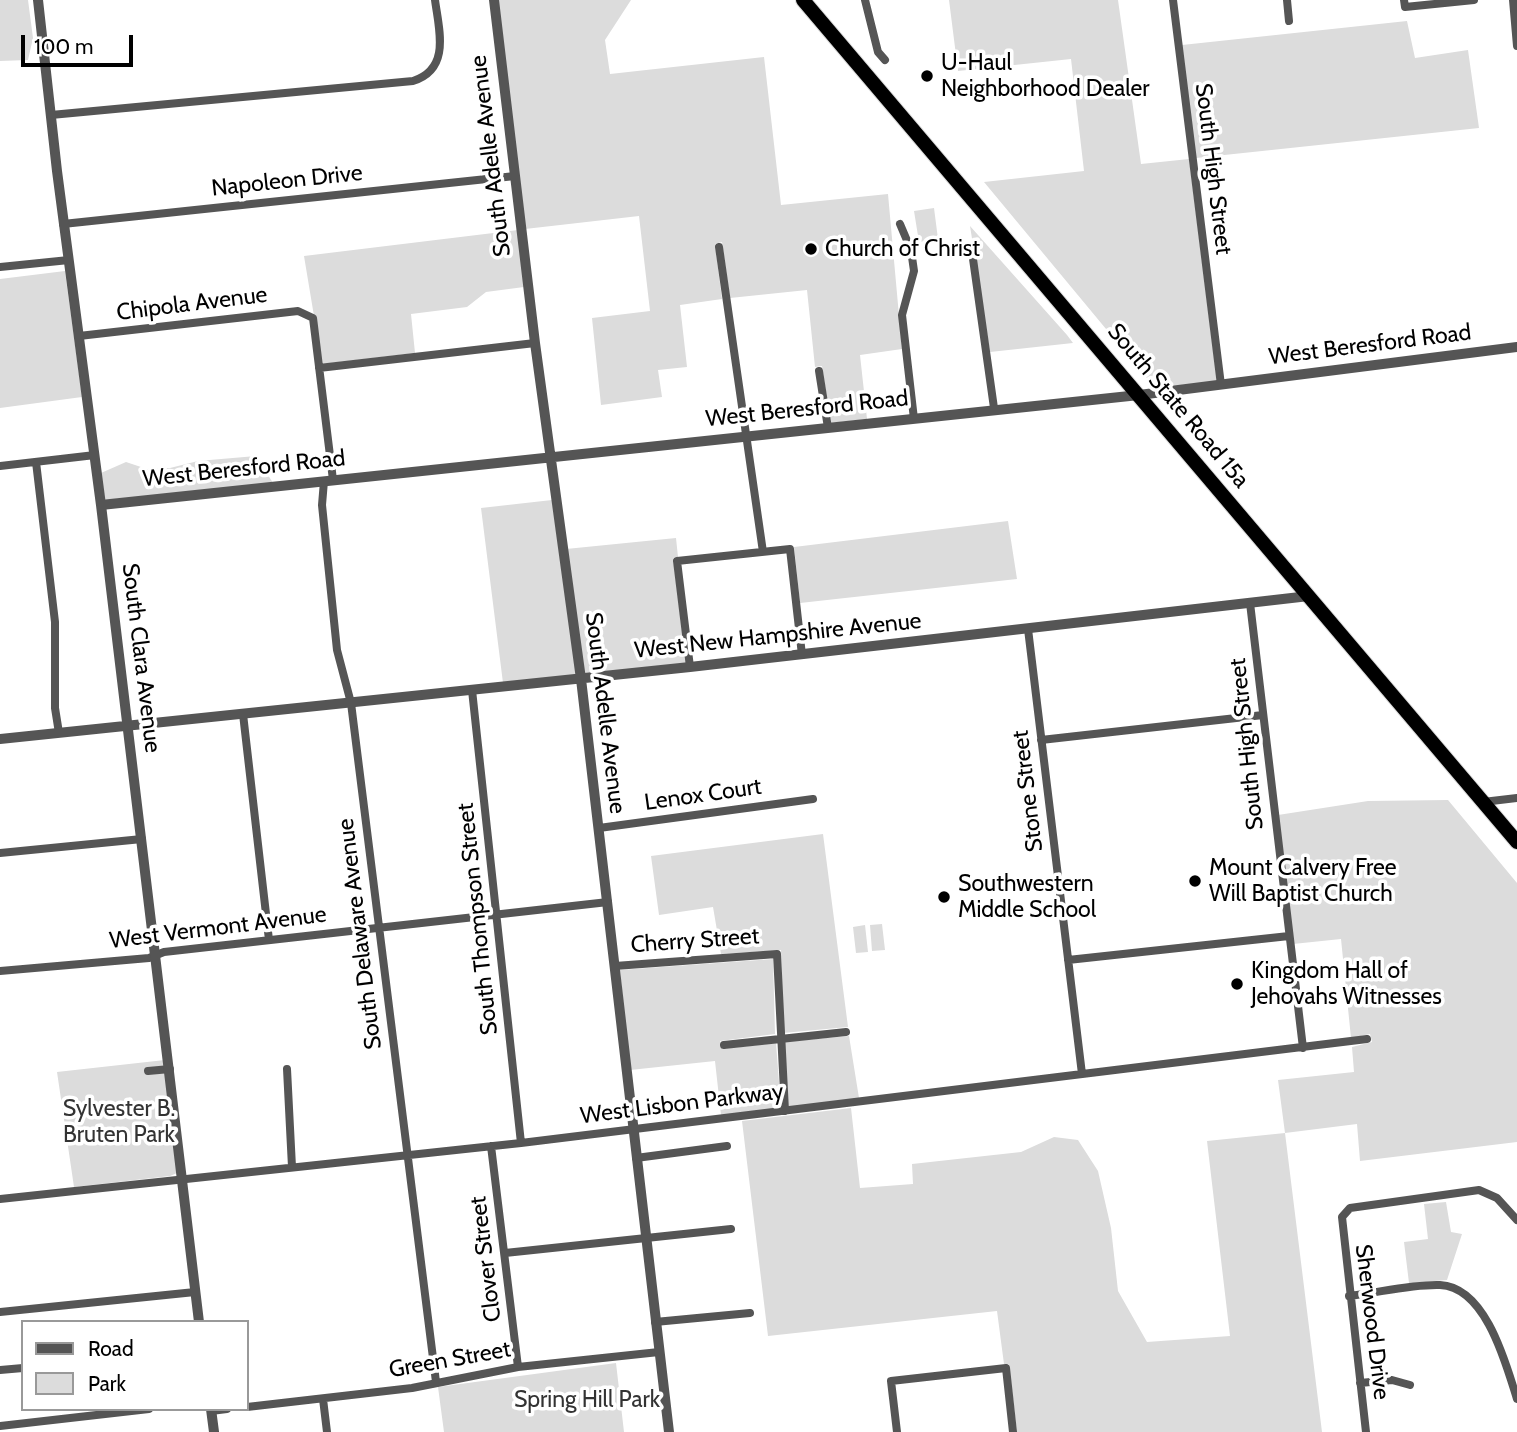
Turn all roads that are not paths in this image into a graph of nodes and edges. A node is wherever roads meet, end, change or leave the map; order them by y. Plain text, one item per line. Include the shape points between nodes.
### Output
1 (38, 0) edge
2 (435, 0) edge
3 (494, 0) edge
4 (803, 0) edge
5 (864, 0) edge
6 (1173, 0) edge
7 (1287, 0) edge
8 (1474, 0) edge
9 (1513, 0) edge
10 (1404, 3) edge
11 (1289, 21) dead end
12 (1517, 46) edge
13 (885, 60) dead end
14 (51, 116) junction
15 (515, 176) junction
16 (63, 224) junction
17 (900, 224) dead end
18 (719, 247) dead end
19 (973, 259) dead end
20 (69, 260) junction
21 (0, 267) edge
22 (308, 314) joint
23 (79, 336) junction
24 (535, 343) junction
25 (1517, 347) edge
26 (319, 368) junction
27 (819, 371) dead end
28 (1221, 385) junction
29 (1139, 395) junction
30 (994, 408) junction
31 (914, 419) junction
32 (828, 428) junction
33 (745, 438) junction
34 (95, 455) junction
35 (550, 458) junction
36 (36, 462) junction
37 (0, 466) edge
38 (329, 481) junction
39 (101, 505) junction
40 (763, 552) junction
41 (1309, 596) junction
42 (1250, 603) junction
43 (1028, 629) junction
44 (802, 655) junction
45 (690, 667) junction
46 (581, 679) junction
47 (472, 690) junction
48 (351, 703) junction
49 (243, 714) junction
50 (1263, 715) junction
51 (129, 726) junction
52 (59, 733) junction
53 (0, 739) edge
54 (1041, 740) junction
55 (1517, 798) edge
56 (813, 799) dead end
57 (1483, 802) junction
58 (599, 828) junction
59 (142, 839) junction
60 (1517, 842) edge
61 (0, 853) edge
62 (608, 902) junction
63 (498, 915) junction
64 (379, 928) junction
65 (1289, 936) junction
66 (270, 940) junction
67 (156, 955) junction
68 (1068, 960) junction
69 (615, 966) junction
70 (0, 971) edge
71 (846, 1032) dead end
72 (779, 1038) junction
73 (1367, 1039) dead end
74 (724, 1045) dead end
75 (1303, 1048) junction
76 (170, 1069) junction
77 (287, 1069) dead end
78 (148, 1071) dead end
79 (1082, 1074) junction
80 (785, 1111) junction
81 (633, 1129) junction
82 (521, 1143) junction
83 (491, 1146) junction
84 (727, 1146) dead end
85 (407, 1155) junction
86 (636, 1158) junction
87 (292, 1167) junction
88 (183, 1178) junction
89 (0, 1199) edge
90 (1517, 1220) edge
91 (731, 1229) dead end
92 (646, 1238) junction
93 (505, 1253) junction
94 (195, 1292) junction
95 (1349, 1296) junction
96 (0, 1312) edge
97 (750, 1313) dead end
98 (199, 1320) edge
99 (655, 1322) junction
100 (659, 1352) junction
101 (518, 1367) junction
102 (21, 1368) edge
103 (0, 1370) edge
104 (436, 1382) junction
105 (1360, 1383) junction
106 (1410, 1385) dead end
107 (323, 1399) junction
108 (1517, 1399) edge
109 (248, 1407) edge
110 (131, 1411) edge
111 (211, 1411) edge
112 (0, 1426) edge
113 (214, 1432) edge
114 (327, 1432) edge
115 (669, 1432) edge
116 (897, 1432) edge
117 (1013, 1432) edge
118 (1366, 1432) edge

1 - 14 street, South Clara Avenue
2 - 14 street via 441,50 436,66 421,78
3 - 15 street, South Adelle Avenue
4 - 29 highway, South State Road 15a
5 - 13 street via 878,52
6 - 28 street, South High Street
7 - 11 street
8 - 10 street
9 - 12 street
14 - 16 street, South Clara Avenue
15 - 16 street, Napoleon Drive
15 - 24 street, South Adelle Avenue
16 - 20 street, South Clara Avenue
17 - 31 street via 914,271 902,315
18 - 33 street
19 - 30 street
20 - 21 street
20 - 23 street, South Clara Avenue
22 - 23 street, Chipola Avenue via 299,311
22 - 26 street, South Delaware Avenue via 313,318
23 - 34 street, South Clara Avenue
24 - 26 street
24 - 35 street, South Adelle Avenue
25 - 28 street, West Beresford Road
26 - 38 street, South Delaware Avenue
27 - 32 street
28 - 29 street, West Beresford Road
29 - 30 street, West Beresford Road
29 - 41 highway, South State Road 15a
30 - 31 street, West Beresford Road
31 - 32 street, West Beresford Road
32 - 33 street, West Beresford Road
33 - 35 street, West Beresford Road
33 - 40 street
34 - 36 street
34 - 39 street, South Clara Avenue
35 - 38 street, West Beresford Road
35 - 46 street, South Adelle Avenue
36 - 37 street
36 - 52 street via 55,622
38 - 39 street, West Beresford Road
38 - 48 street, South Delaware Avenue via 322,505 337,650
39 - 51 street, South Clara Avenue
40 - 44 street via 790,549
40 - 45 street via 677,561
41 - 42 street, West New Hampshire Avenue
41 - 57 highway, South State Road 15a
42 - 43 street, West New Hampshire Avenue
42 - 50 street, South High Street
43 - 44 street, West New Hampshire Avenue
43 - 54 street, Stone Street
44 - 45 street, West New Hampshire Avenue
45 - 46 street, West New Hampshire Avenue
46 - 47 street, West New Hampshire Avenue
46 - 58 street, South Adelle Avenue
47 - 48 street, West New Hampshire Avenue
47 - 63 street, South Thompson Street
48 - 49 street, West New Hampshire Avenue
48 - 64 street, South Delaware Avenue
49 - 51 street, West New Hampshire Avenue
49 - 66 street
50 - 54 street
50 - 65 street, South High Street
51 - 52 street, West New Hampshire Avenue
51 - 59 street, South Clara Avenue
52 - 53 street, West New Hampshire Avenue
54 - 68 street, Stone Street
55 - 57 street
56 - 58 street, Lenox Court
57 - 60 highway, South State Road 15a
58 - 62 street, South Adelle Avenue
59 - 61 street
59 - 67 street, South Clara Avenue
62 - 63 street, West Vermont Avenue
62 - 69 street, South Adelle Avenue
63 - 64 street, West Vermont Avenue
63 - 82 street, South Thompson Street
64 - 66 street, West Vermont Avenue
64 - 85 street, South Delaware Avenue
65 - 68 street
65 - 75 street, South High Street
66 - 67 street, West Vermont Avenue
67 - 70 street, West Vermont Avenue
67 - 76 street, South Clara Avenue
68 - 79 street, Stone Street
69 - 72 street, Cherry Street via 777,954
69 - 81 street, South Adelle Avenue
71 - 72 street
72 - 74 street
72 - 80 street
73 - 75 street, West Lisbon Parkway
75 - 79 street, West Lisbon Parkway
76 - 78 street
76 - 88 street, South Clara Avenue
77 - 87 street
79 - 80 street, West Lisbon Parkway
80 - 81 street, West Lisbon Parkway
81 - 82 street, West Lisbon Parkway
81 - 86 street, South Adelle Avenue
82 - 83 street, West Lisbon Parkway
83 - 85 street, West Lisbon Parkway
83 - 93 street, Clover Street
84 - 86 street
85 - 87 street, West Lisbon Parkway
85 - 104 street, South Delaware Avenue
86 - 92 street, South Adelle Avenue
87 - 88 street, West Lisbon Parkway
88 - 89 street, West Lisbon Parkway
88 - 94 street, South Clara Avenue
90 - 95 street, Sherwood Drive via 1497,1198 1479,1190 1350,1208 1342,1217
91 - 92 street
92 - 93 street
92 - 99 street, South Adelle Avenue
93 - 101 street, Clover Street
94 - 96 street
94 - 98 street, South Clara Avenue
95 - 105 street, Sherwood Drive
95 - 108 street via 1438,1285 1459,1290 1493,1330
97 - 99 street
99 - 100 street, South Adelle Avenue
100 - 101 street, Green Street
100 - 115 street, South Adelle Avenue
101 - 104 street, Green Street
102 - 103 street
104 - 107 street, Green Street
105 - 106 street via 1392,1380
105 - 118 street, Sherwood Drive
107 - 109 street, Green Street
107 - 114 street
110 - 112 street
111 - 113 street
116 - 117 street via 891,1381 1006,1368

